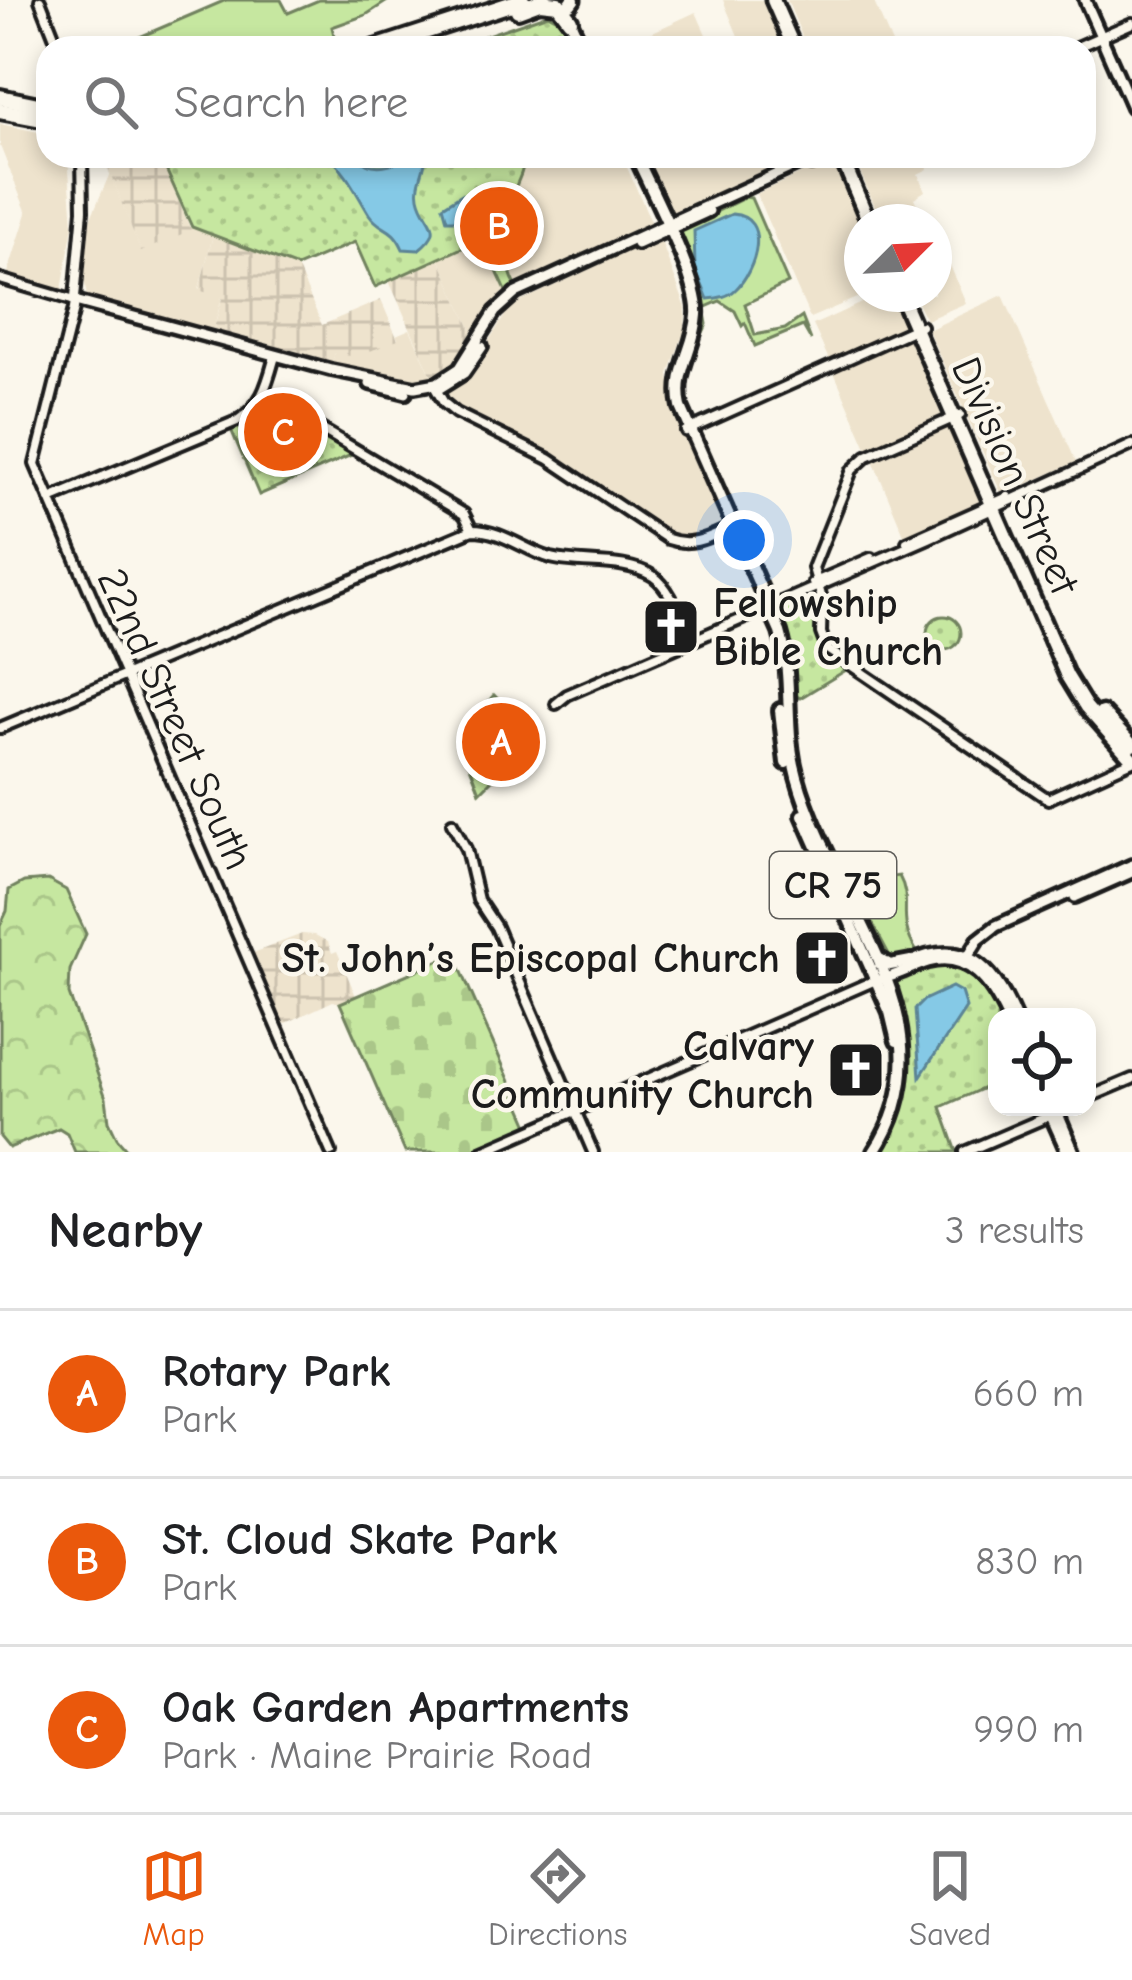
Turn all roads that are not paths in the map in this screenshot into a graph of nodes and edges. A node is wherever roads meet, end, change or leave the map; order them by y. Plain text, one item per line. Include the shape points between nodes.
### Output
1 (40, 0) edge
2 (523, 0) edge
3 (777, 0) edge
4 (1088, 0) edge
5 (543, 1) edge
6 (568, 5) edge
7 (1132, 23) edge
8 (54, 36) edge
9 (413, 36) edge
10 (443, 36) edge
11 (583, 36) edge
12 (793, 36) edge
13 (1103, 36) junction
14 (1096, 39) edge
15 (0, 97) edge
16 (1132, 103) edge
17 (36, 104) edge
18 (0, 111) edge
19 (36, 118) edge
20 (82, 168) edge
21 (642, 168) edge
22 (791, 168) edge
23 (802, 168) edge
24 (849, 168) edge
25 (865, 204) edge
26 (664, 228) junction
27 (0, 279) edge
28 (75, 301) junction
29 (912, 312) edge
30 (918, 327) junction
31 (274, 356) junction
32 (435, 387) junction
33 (264, 395) junction
34 (957, 417) junction
35 (688, 430) junction
36 (1132, 445) edge
37 (50, 499) junction
38 (995, 505) junction
39 (731, 527) junction
40 (472, 530) junction
41 (817, 585) junction
42 (766, 608) junction
43 (689, 641) junction
44 (124, 675) junction
45 (1074, 682) junction
46 (556, 704) dead end
47 (0, 728) edge
48 (1132, 745) edge
49 (1132, 760) edge
50 (452, 823) dead end
51 (1132, 868) edge
52 (868, 941) junction
53 (978, 948) junction
54 (911, 961) junction
55 (967, 961) junction
56 (985, 967) junction
57 (878, 979) junction
58 (1005, 1008) edge
59 (1008, 1008) edge
60 (1132, 1079) edge
61 (1096, 1094) edge
62 (575, 1112) junction
63 (1044, 1116) edge
64 (1058, 1116) edge
65 (331, 1152) edge
66 (481, 1152) edge
67 (592, 1152) edge
68 (870, 1152) edge
69 (965, 1152) edge
70 (1071, 1152) edge

1 - 8 street
2 - 9 highway
3 - 12 highway
4 - 13 main road
5 - 6 highway
5 - 10 highway
6 - 11 main road
7 - 13 street
13 - 14 street
13 - 16 main road
15 - 17 highway
18 - 19 highway
20 - 28 street, 22nd Street South
21 - 26 main road, CR 75
22 - 26 main road
23 - 26 main road
24 - 25 highway
26 - 32 main road via 514,294 462,365
26 - 35 main road, CR 75 via 698,310 678,380
27 - 28 street
28 - 31 main road
28 - 37 street, 22nd Street South via 35,452
29 - 30 highway, Division Street
30 - 34 highway, Division Street
30 - 35 street
31 - 32 main road
31 - 33 street
32 - 39 street via 456,413 549,459 668,539 700,542
33 - 37 street via 237,421
33 - 40 street via 464,514
34 - 38 highway, Division Street
34 - 41 street via 854,466 813,568
35 - 39 main road, CR 75
36 - 38 street
37 - 44 street, 22nd Street South
38 - 41 street
38 - 45 highway, Division Street
39 - 42 main road, CR 75
40 - 43 street via 557,560 633,567 654,577
40 - 44 street
41 - 42 street
41 - 49 street via 827,650 1048,799
42 - 43 street
42 - 52 main road, CR 75 via 784,647 798,782
42 - 57 main road, CR 75 via 778,647 791,782
43 - 46 street
44 - 47 street
44 - 65 street, 22nd Street South
45 - 48 highway
45 - 49 highway
50 - 62 street via 478,900
51 - 53 main road
51 - 55 main road via 1001,923 982,935
52 - 54 main road via 884,964
52 - 57 main road, CR 75
53 - 55 main road
53 - 56 main road
54 - 55 main road via 939,952
54 - 57 main road
55 - 56 main road
55 - 57 main road via 930,962
55 - 58 main road
56 - 59 main road
57 - 62 street
57 - 68 main road, CR 75 via 895,1031 898,1081
60 - 61 street
62 - 66 street
62 - 67 street
63 - 69 street
64 - 70 main road

